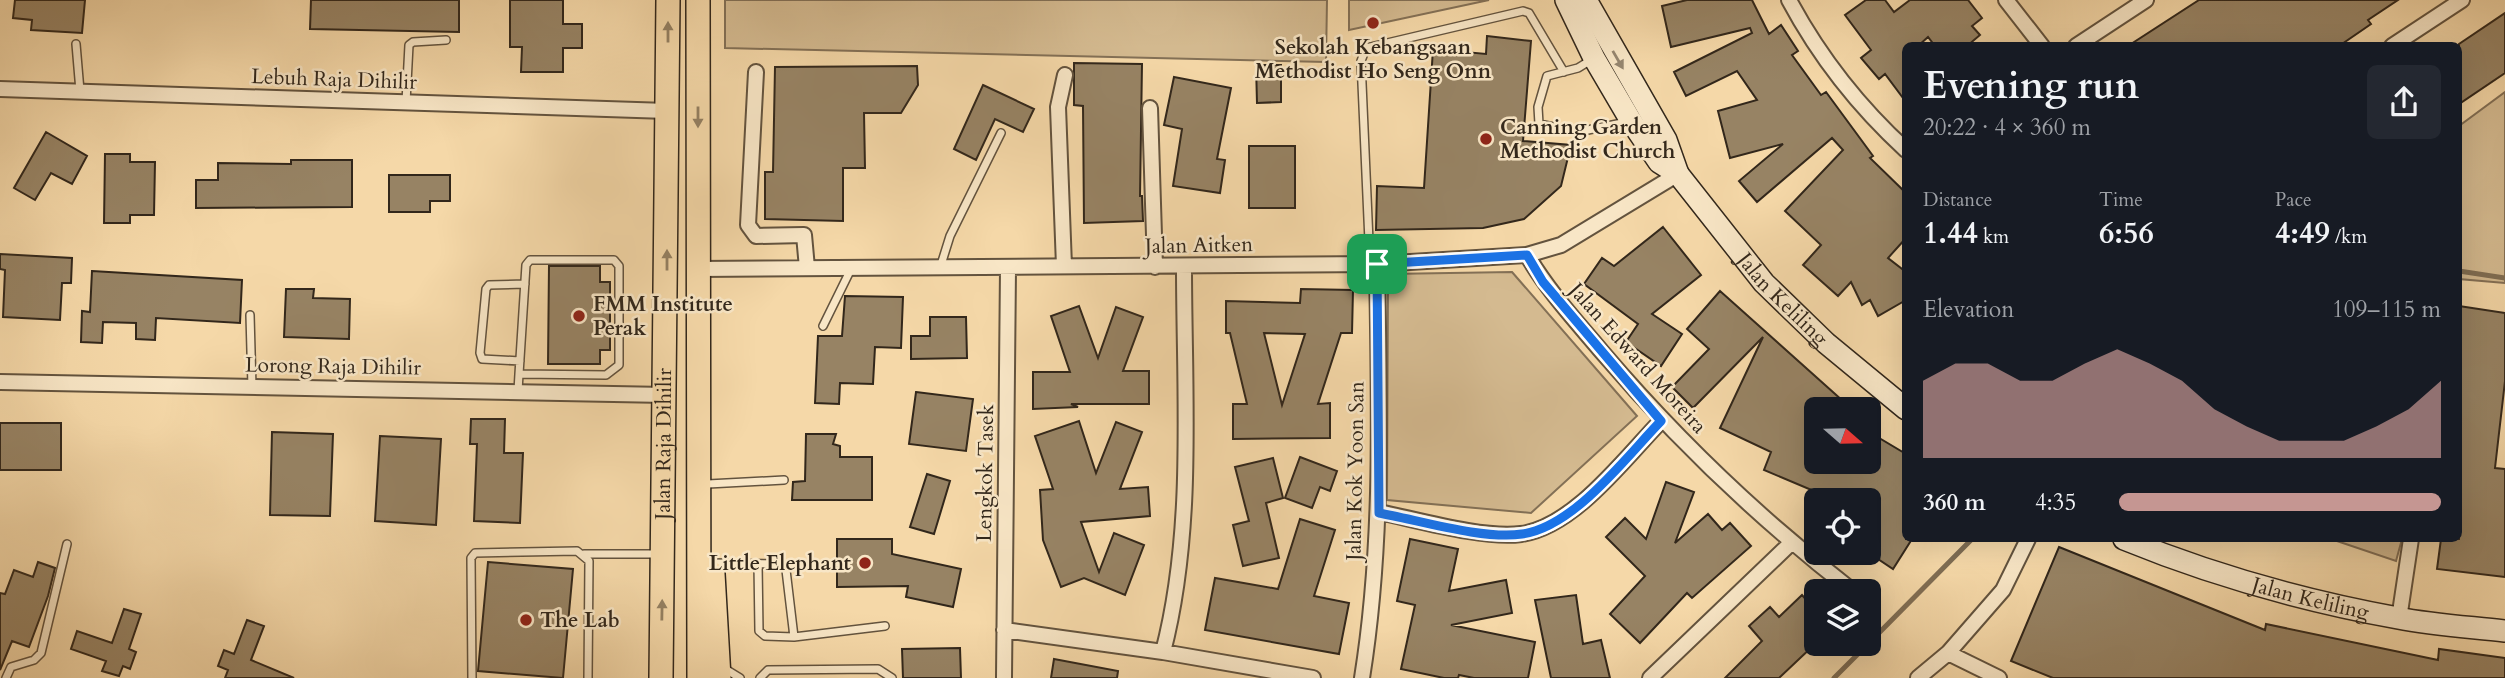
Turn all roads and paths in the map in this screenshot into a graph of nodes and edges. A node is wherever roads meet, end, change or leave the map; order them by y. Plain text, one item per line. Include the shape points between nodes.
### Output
1 (668, 0) edge
2 (698, 0) edge
3 (1566, 0) edge
4 (1586, 0) edge
5 (1789, 0) edge
6 (2006, 0) edge
7 (2146, 0) edge
8 (2462, 0) edge
9 (446, 40) dead end
10 (2039, 42) edge
11 (2082, 42) edge
12 (2398, 42) edge
13 (76, 44) dead end
14 (1594, 58) junction
15 (756, 72) dead end
16 (1563, 72) junction
17 (1065, 75) dead end
18 (0, 89) edge
19 (80, 91) junction
20 (406, 102) junction
21 (1150, 108) dead end
22 (667, 111) junction
23 (1631, 121) junction
24 (1001, 133) dead end
25 (1902, 146) edge
26 (1678, 174) junction
27 (1527, 255) junction
28 (1373, 264) junction
29 (1064, 267) junction
30 (1154, 267) junction
31 (1184, 267) junction
32 (807, 268) junction
33 (851, 268) junction
34 (940, 268) junction
35 (698, 269) junction
36 (1008, 269) junction
37 (525, 284) junction
38 (250, 315) dead end
39 (699, 326) junction
40 (823, 326) dead end
41 (520, 361) junction
42 (519, 374) junction
43 (0, 382) edge
44 (252, 387) junction
45 (518, 391) junction
46 (666, 395) junction
47 (1902, 406) edge
48 (1661, 421) junction
49 (784, 480) dead end
50 (708, 484) junction
51 (1379, 513) junction
52 (2027, 542) edge
53 (2131, 542) edge
54 (2410, 542) edge
55 (1791, 543) junction
56 (67, 544) dead end
57 (584, 554) junction
58 (663, 554) junction
59 (712, 563) junction
60 (758, 564) junction
61 (1837, 579) edge
62 (2399, 619) junction
63 (885, 626) dead end
64 (1004, 630) junction
65 (2505, 631) edge
66 (794, 636) junction
67 (1163, 652) junction
68 (1948, 653) junction
69 (720, 675) edge
70 (6, 678) edge
71 (472, 678) edge
72 (587, 678) edge
73 (660, 678) edge
74 (760, 678) edge
75 (892, 678) edge
76 (1004, 678) edge
77 (1312, 678) edge
78 (1362, 678) edge
79 (1650, 678) edge
80 (1918, 678) edge
81 (1999, 678) edge

22 -> 1 main road, Jalan Raja Dihilir
2 -> 35 main road, Jalan Raja Dihilir
3 - 14 main road, Jalan Keliling
4 -> 26 main road, Jalan Keliling via 1672,151
5 - 25 street via 1803,26 1872,118
6 - 10 street
7 - 11 street
8 - 12 street
9 - 20 lane via 409,45
13 - 19 lane
14 - 16 lane
14 - 23 main road, Jalan Keliling
15 - 32 street via 748,225 756,236 804,235
16 - 23 lane via 1547,76 1538,107 1539,124 1578,132
16 - 28 lane via 1523,10 1366,48 1361,61
17 - 29 street via 1058,107
18 - 19 street, Lebuh Raja Dihilir
19 - 20 street, Lebuh Raja Dihilir
20 - 22 street, Lebuh Raja Dihilir
21 - 30 street
46 -> 22 main road, Jalan Raja Dihilir
23 - 26 main road, Jalan Keliling via 1659,162
24 - 34 lane via 950,236
26 - 27 street, Jalan Aitken via 1561,245
26 - 47 main road, Jalan Keliling via 1764,283 1826,343
27 - 28 street, Jalan Aitken
27 - 48 street, Jalan Edward Moreira via 1543,282
28 - 31 street, Jalan Aitken
28 - 51 street, Jalan Kok Yoon San
29 - 30 street, Jalan Aitken
29 - 36 street, Jalan Aitken
30 - 31 street, Jalan Aitken
31 - 67 street via 1183,553
32 - 33 street, Jalan Aitken
32 - 35 street, Jalan Aitken
33 - 34 street, Jalan Aitken
33 - 40 lane
34 - 36 street, Jalan Aitken
35 - 39 main road, Jalan Raja Dihilir
36 - 64 street, Lengkok Tasek
37 - 41 lane
37 - 41 lane via 489,285 486,289 481,353 482,359
37 - 42 lane via 530,260 614,260 619,266 619,365 606,375
38 - 44 lane
39 - 50 main road
39 - 69 main road, Jalan Raja Dihilir
41 - 42 lane
42 - 45 lane
43 - 44 street, Lorong Raja Dihilir
44 - 45 street, Lorong Raja Dihilir
45 - 46 street, Lorong Raja Dihilir
46 - 58 main road, Jalan Raja Dihilir
48 - 51 street via 1574,509 1546,527 1496,535
48 - 55 street, Jalan Edward Moreira
49 - 50 lane
50 - 59 main road
51 - 78 street, Jalan Kok Yoon San via 1373,607
52 - 68 street via 2003,590
53 - 62 main road, Jalan Keliling via 2180,562
54 - 62 street
55 - 61 street, Jalan Edward Moreira
55 - 79 street
56 - 70 lane via 41,653 11,667
57 - 58 lane
57 - 71 lane via 475,553 471,558
57 - 72 lane via 589,561
73 -> 58 main road, Jalan Raja Dihilir
59 - 60 lane
59 - 69 main road
60 - 66 lane via 782,564 786,570
60 - 66 lane via 759,631 765,636
62 - 65 main road, Jalan Keliling
63 - 66 lane
64 - 67 street
64 - 76 street, Lengkok Tasek
67 - 77 street
68 - 80 street
68 - 81 street
74 - 75 lane via 768,670 878,669

